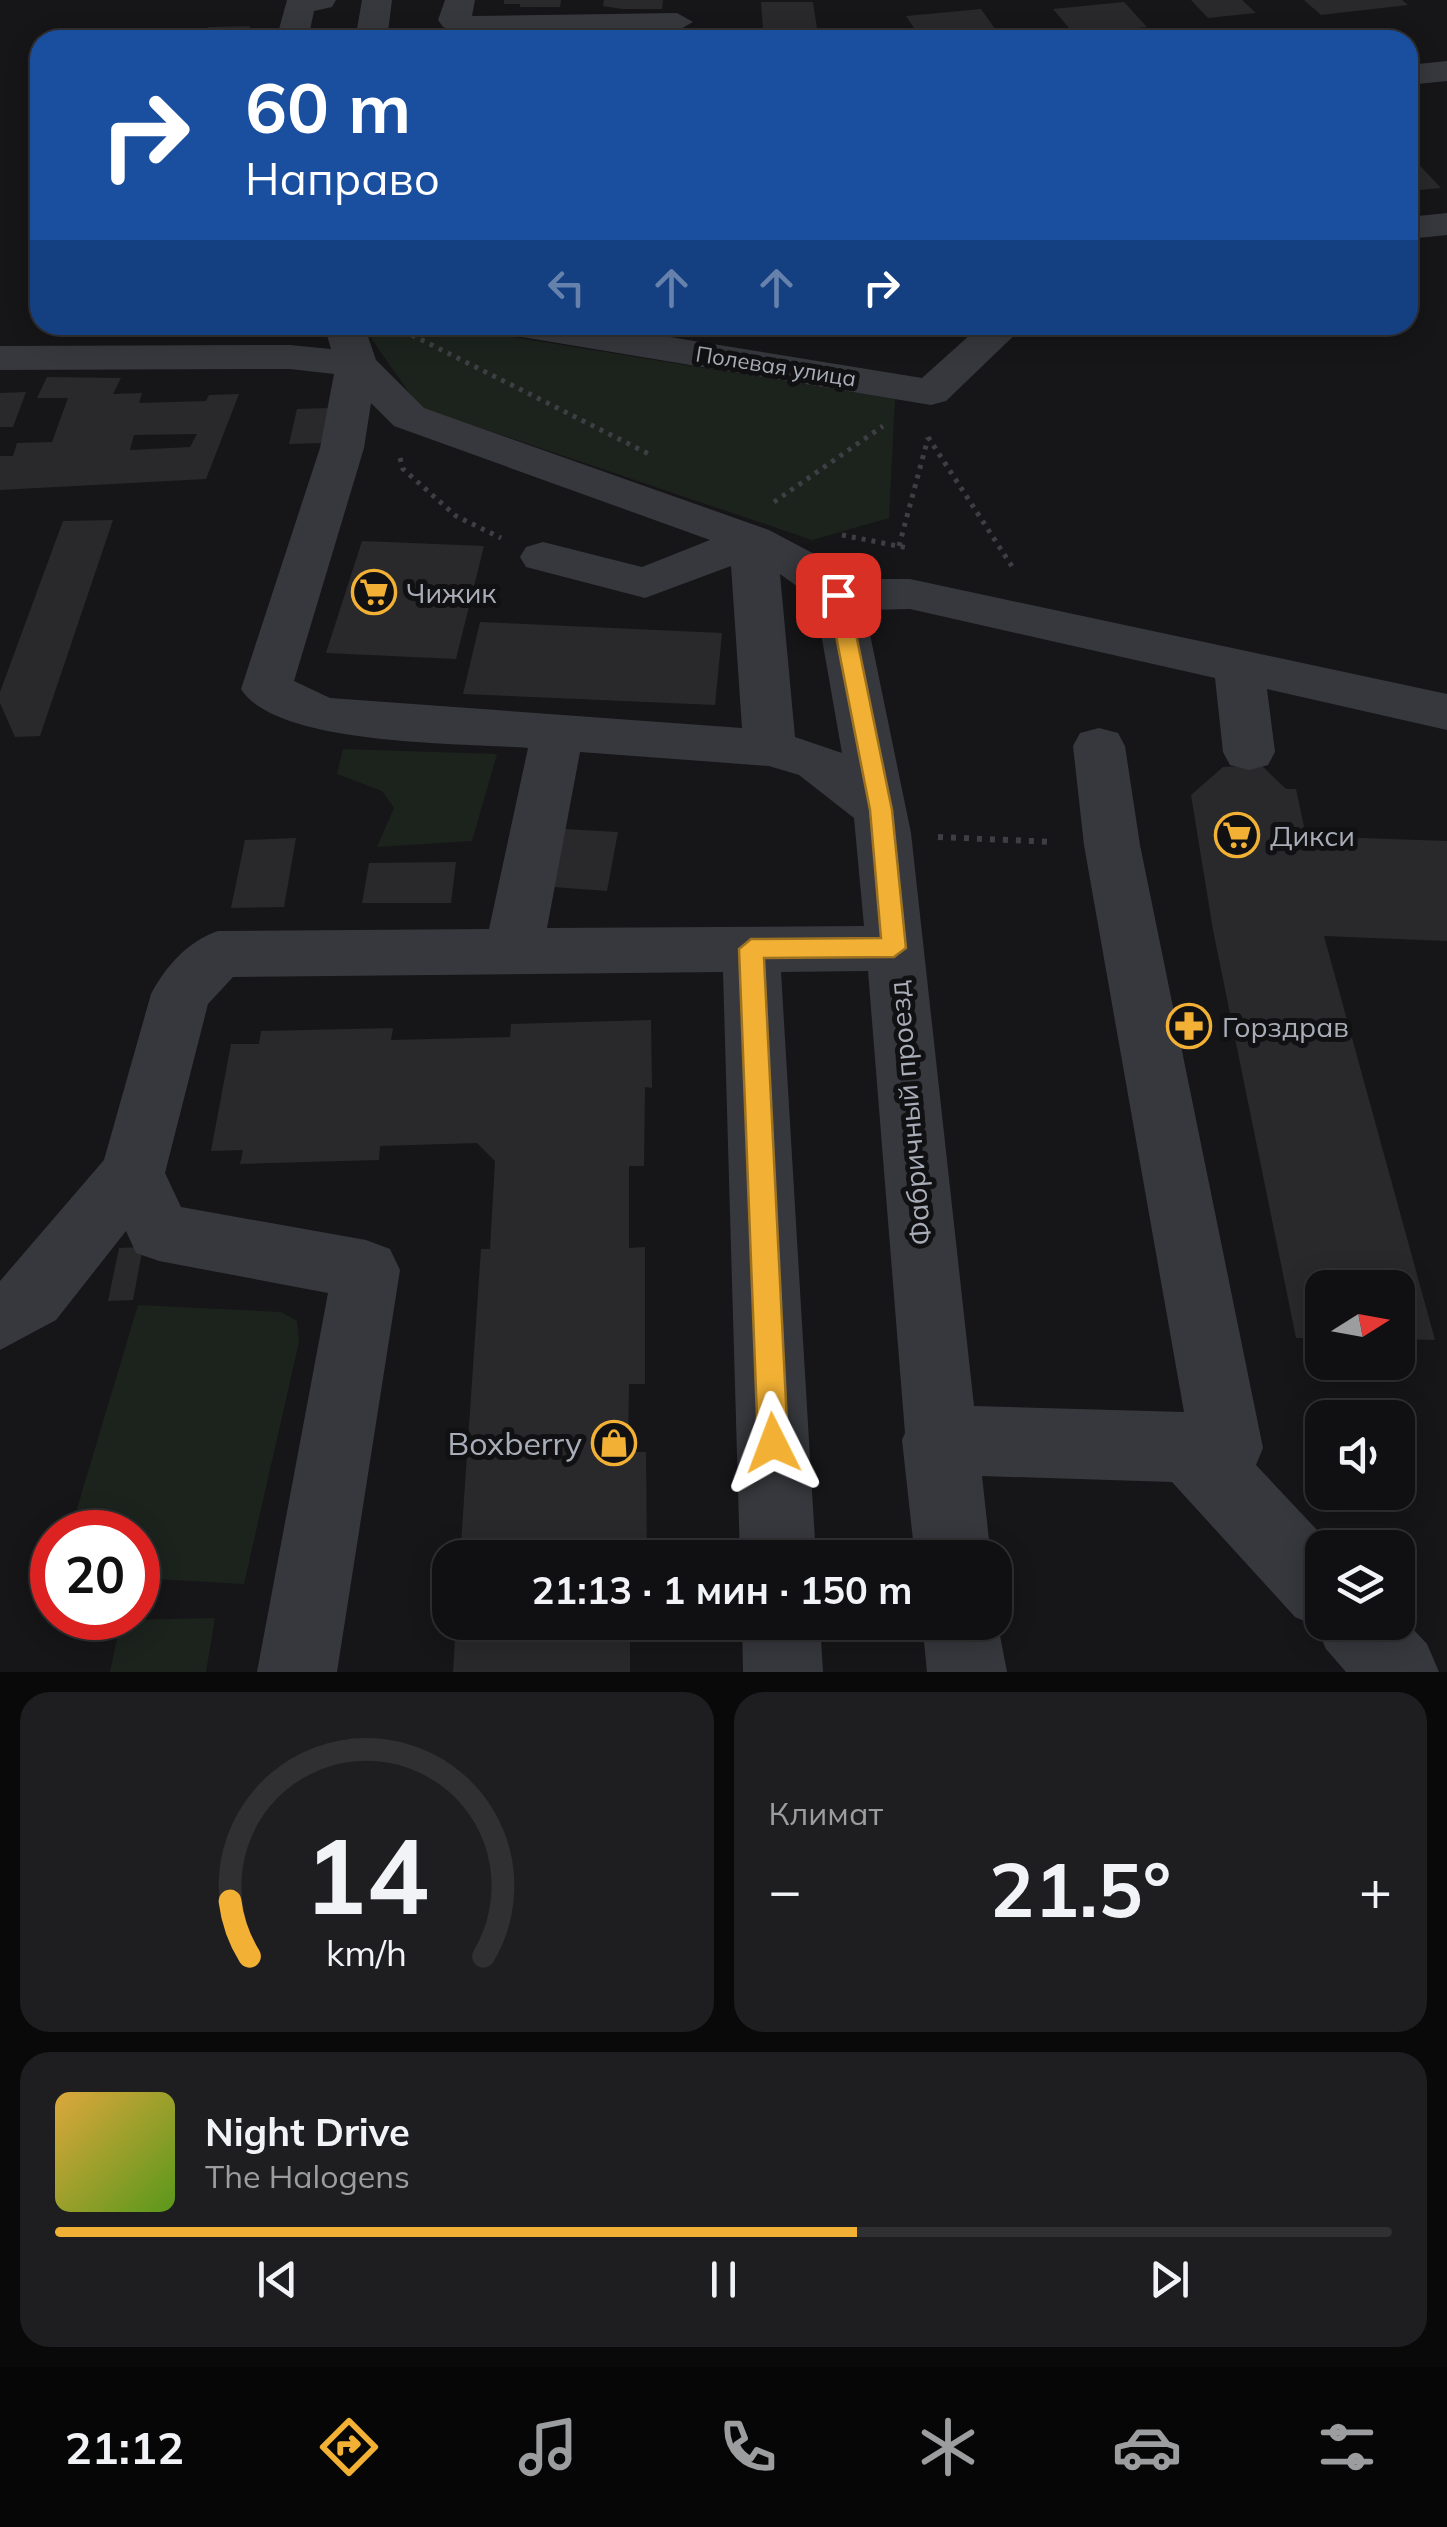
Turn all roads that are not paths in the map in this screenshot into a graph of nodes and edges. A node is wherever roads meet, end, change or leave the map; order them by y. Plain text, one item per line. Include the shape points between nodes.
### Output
1 (320, 0) edge
2 (377, 0) edge
3 (460, 0) edge
4 (677, 22) dead end
5 (294, 30) edge
6 (372, 30) edge
7 (1447, 71) edge
8 (1418, 74) edge
9 (1447, 224) edge
10 (1418, 227) edge
11 (583, 335) edge
12 (994, 335) edge
13 (350, 345) edge
14 (0, 358) edge
15 (759, 524) junction
16 (543, 558) road end
17 (838, 595) junction
18 (1239, 666) junction
19 (1447, 712) edge
20 (556, 735) junction
21 (1098, 746) dead end
22 (770, 748) junction
23 (1249, 752) dead end
24 (881, 810) junction
25 (894, 948) junction
26 (751, 949) junction
27 (514, 950) junction
28 (133, 1173) junction
29 (0, 1318) edge
30 (938, 1440) junction
31 (1227, 1448) dead end
32 (777, 1540) edge
33 (951, 1540) edge
34 (1305, 1572) edge
35 (781, 1640) edge
36 (963, 1640) edge
37 (1370, 1640) edge
38 (296, 1672) edge
39 (783, 1672) edge
40 (967, 1672) edge
41 (1399, 1672) edge

1 - 5 street via 300,4
2 - 6 street
3 - 4 street via 454,20 468,26
7 - 8 street
9 - 10 street
11 - 12 street, Полевая улица via 931,392
13 - 14 street via 290,356
13 - 15 street via 409,417
13 - 20 street via 342,448 266,689 322,715
15 - 16 street via 646,582
15 - 17 street
15 - 22 street
17 - 18 street via 910,594
17 - 24 street, Фабричный проезд
18 - 19 street
18 - 23 street
20 - 22 street
20 - 27 street
21 - 31 street
22 - 24 street via 818,762
24 - 25 street, Фабричный проезд
25 - 26 street
25 - 30 street, Фабричный проезд
26 - 27 street
26 - 32 street
27 - 28 street via 218,954 181,994
28 - 29 street via 32,1298
28 - 38 street via 159,1232 366,1270
30 - 33 street, Фабричный проезд
30 - 34 street via 1189,1448
35 - 39 street
36 - 40 street
37 - 41 street

